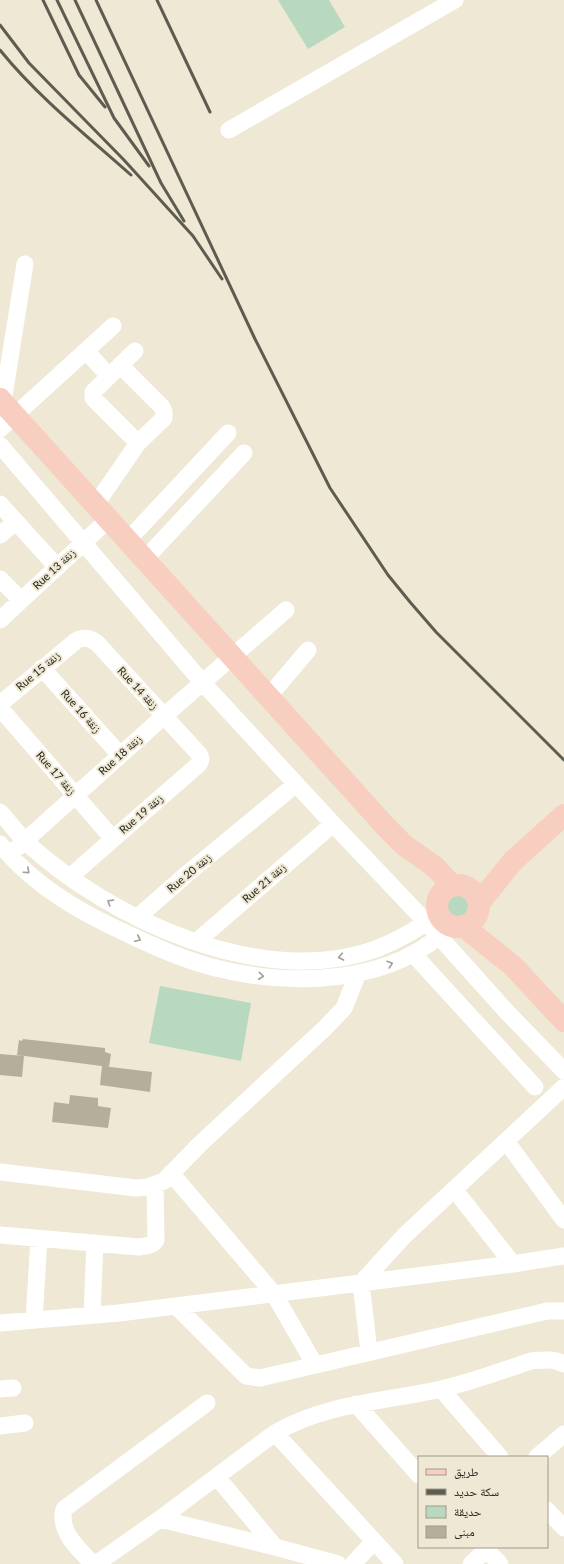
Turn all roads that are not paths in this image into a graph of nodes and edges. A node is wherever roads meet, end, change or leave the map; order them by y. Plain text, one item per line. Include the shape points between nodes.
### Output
1 (455, 0) edge
2 (229, 130) dead end
3 (26, 264) dead end
4 (113, 326) dead end
5 (86, 351) junction
6 (135, 351) dead end
7 (115, 371) junction
8 (5, 412) edge
9 (228, 432) dead end
10 (138, 443) junction
11 (0, 445) edge
12 (244, 453) dead end
13 (0, 504) edge
14 (103, 512) junction
15 (15, 522) junction
16 (0, 535) edge
17 (128, 540) junction
18 (84, 542) junction
19 (144, 560) junction
20 (57, 566) junction
21 (0, 579) edge
22 (22, 600) junction
23 (286, 610) dead end
24 (0, 620) edge
25 (77, 640) joint
26 (308, 650) dead end
27 (232, 656) junction
28 (42, 668) junction
29 (202, 682) junction
30 (269, 696) junction
31 (0, 704) edge
32 (0, 708) edge
33 (164, 716) junction
34 (194, 748) joint
35 (120, 755) junction
36 (296, 784) junction
37 (75, 796) junction
38 (0, 812) edge
39 (564, 815) edge
40 (332, 824) junction
41 (113, 839) junction
42 (25, 841) junction
43 (5, 849) edge
44 (513, 861) junction
45 (70, 878) junction
46 (479, 906) junction
47 (447, 912) junction
48 (138, 917) junction
49 (196, 942) junction
50 (415, 956) dead end
51 (513, 966) junction
52 (358, 973) junction
53 (564, 1021) edge
54 (564, 1071) edge
55 (564, 1087) edge
56 (535, 1088) dead end
57 (506, 1141) junction
58 (0, 1172) edge
59 (171, 1173) junction
60 (155, 1185) junction
61 (454, 1189) junction
62 (564, 1220) edge
63 (0, 1235) edge
64 (38, 1239) junction
65 (95, 1243) junction
66 (564, 1256) edge
67 (513, 1264) junction
68 (360, 1283) junction
69 (274, 1294) junction
70 (176, 1306) junction
71 (564, 1311) edge
72 (92, 1315) junction
73 (34, 1320) junction
74 (0, 1323) edge
75 (369, 1352) junction
76 (564, 1364) edge
77 (315, 1365) junction
78 (442, 1389) junction
79 (207, 1403) dead end
80 (356, 1404) junction
81 (25, 1423) dead end
82 (0, 1426) edge
83 (275, 1433) junction
84 (564, 1434) edge
85 (499, 1456) edge
86 (538, 1456) edge
87 (418, 1474) edge
88 (217, 1477) junction
89 (548, 1511) edge
90 (160, 1519) junction
91 (564, 1528) edge
92 (374, 1542) junction
93 (275, 1547) junction
94 (486, 1548) edge
95 (93, 1564) edge
96 (96, 1564) edge
97 (338, 1564) edge
98 (353, 1564) edge
99 (395, 1564) edge
100 (471, 1564) edge
101 (500, 1564) edge

1 - 2 street
3 - 8 street
4 - 5 street
5 - 7 street, Rue 13 زنقة
5 - 8 street
6 - 7 street
7 - 10 street via 93,392 93,398
7 - 10 street, Rue 13 زنقة via 162,407 164,412 164,418
8 - 14 main road
9 - 17 street
10 - 14 street, Rue 13 زنقة
11 - 18 street
12 - 19 street
13 - 15 street
14 - 17 main road
14 - 18 street, Rue 13 زنقة
15 - 16 street
15 - 20 street
17 - 19 main road
18 - 20 street, Rue 13 زنقة
18 - 29 street
19 - 27 main road
20 - 22 street, Rue 13 زنقة
21 - 22 street
22 - 24 street, Rue 13 زنقة
23 - 27 street, Rue 18 زنقة
25 - 28 street, Rue 15 زنقة
25 - 33 street, Rue 14 زنقة via 90,638 97,643
26 - 30 street
27 - 29 street, Rue 18 زنقة
27 - 30 main road
28 - 31 street, Rue 15 زنقة
28 - 35 street, Rue 16 زنقة
29 - 33 street, Rue 18 زنقة
29 - 36 street
30 - 47 main road via 404,845 435,867
32 - 37 street, Rue 17 زنقة
33 - 34 street, Rue 14 زنقة
33 - 35 street, Rue 18 زنقة
34 - 41 street, Rue 19 زنقة via 201,759 199,764
35 - 37 street, Rue 18 زنقة
36 - 40 street
36 - 48 street, Rue 20 زنقة
37 - 41 street, Rue 17 زنقة
37 - 42 street, Rue 18 زنقة
38 - 42 street
39 - 44 main road
40 - 47 street
40 - 49 street, Rue 21 زنقة
41 - 45 street, Rue 19 زنقة
42 - 43 street, Rue 18 زنقة
42 - 45 street
43 -> 52 street via 52,893 89,916 192,961 221,970 285,978 332,978
44 - 46 main road
44 - 47 main road
48 -> 45 street via 114,906
46 - 47 main road via 474,920
46 - 47 main road via 475,893 466,886
46 - 51 main road
47 -> 49 street via 375,949 337,958 277,960 244,955
47 - 51 main road
52 -> 47 street via 390,965 408,956
47 - 54 street via 506,1012
48 - 49 street
50 - 56 street
51 - 53 main road
52 - 59 street via 344,1008
55 - 57 street
57 - 61 street
57 - 62 street
58 - 60 street via 136,1188
59 - 60 street via 164,1181
59 - 69 street
60 - 65 street via 156,1240 153,1244 139,1247
61 - 67 street
61 - 68 street via 405,1235
63 - 64 street
64 - 65 street
64 - 73 street
65 - 72 street
66 - 67 street
67 - 68 street
68 - 69 street
68 - 75 street
69 - 70 street
69 - 77 street
70 - 72 street
70 - 77 street via 246,1376 260,1378
71 - 75 street via 547,1310
72 - 73 street
73 - 74 street
75 - 77 street
76 - 78 street via 546,1359 531,1361
78 - 80 street
78 - 85 street
79 - 95 street via 64,1510 62,1518 65,1529
80 - 83 street via 315,1414
80 - 87 street
81 - 82 street
83 - 88 street
83 - 92 street
84 - 86 street
88 - 90 street
88 - 93 street
89 - 91 street
90 - 93 street
90 - 96 street
92 - 98 street
92 - 99 street
93 - 97 street
94 - 100 street
94 - 101 street

